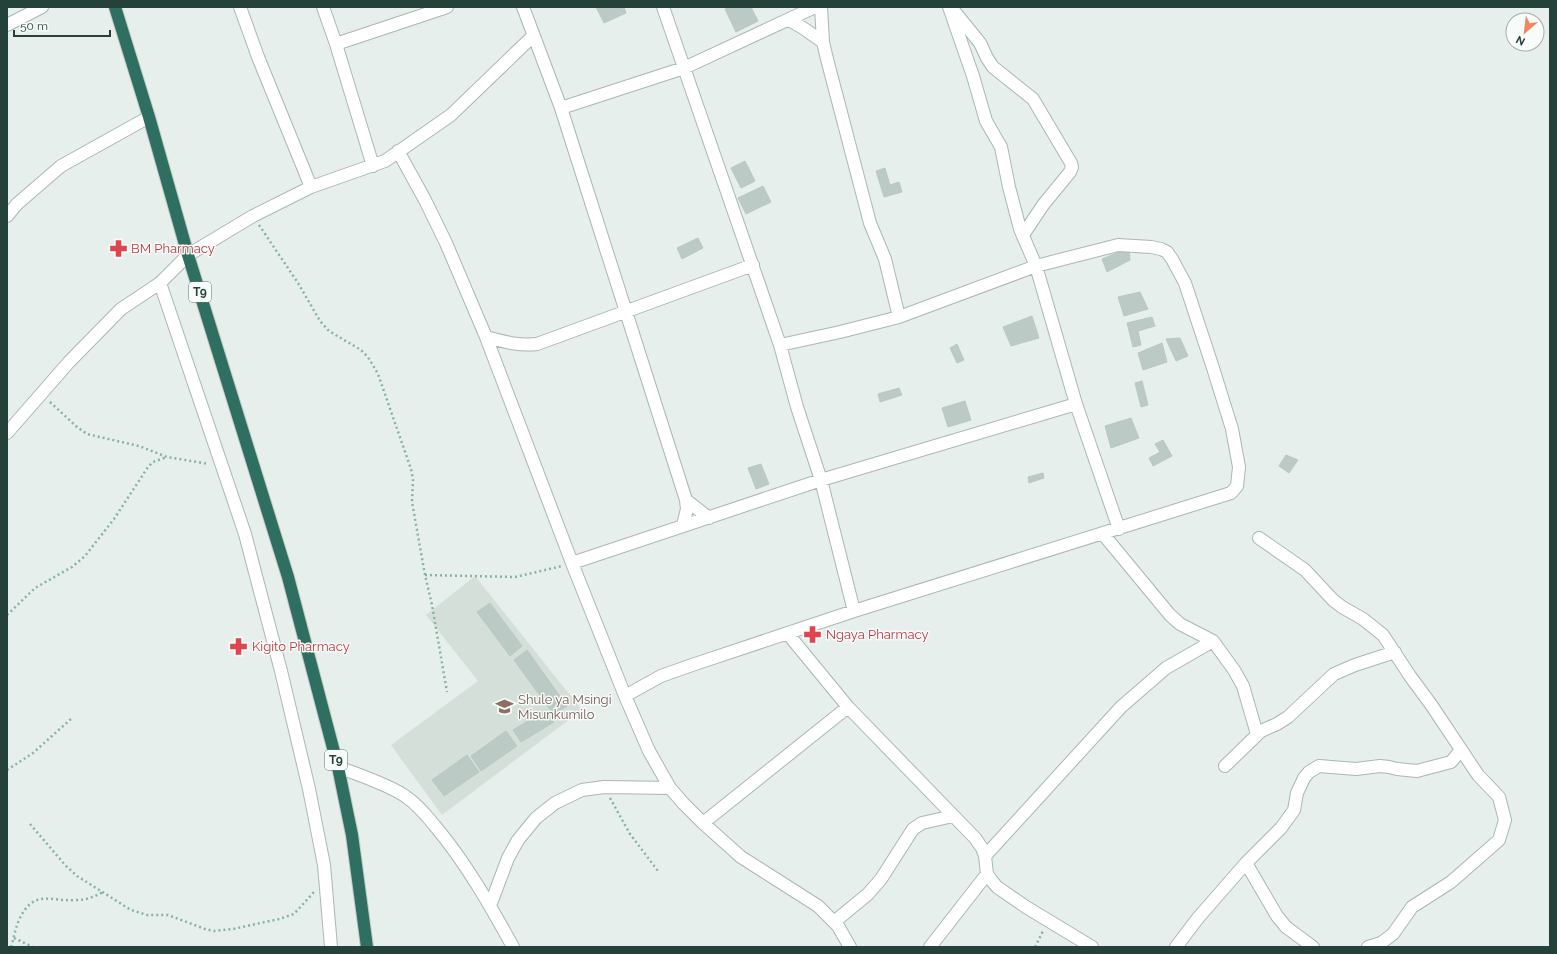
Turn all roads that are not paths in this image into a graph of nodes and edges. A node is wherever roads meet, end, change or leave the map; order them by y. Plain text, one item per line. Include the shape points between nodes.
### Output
1 (40, 7) edge
2 (115, 7) edge
3 (240, 7) edge
4 (323, 7) edge
5 (447, 7) edge
6 (523, 7) edge
7 (663, 7) edge
8 (815, 7) edge
9 (821, 7) edge
10 (950, 7) edge
11 (789, 20) junction
12 (7, 25) edge
13 (533, 36) junction
14 (823, 42) junction
15 (336, 44) junction
16 (684, 68) junction
17 (561, 108) junction
18 (149, 117) junction
19 (398, 151) junction
20 (373, 166) junction
21 (311, 187) junction
22 (7, 216) edge
23 (1023, 235) junction
24 (188, 255) junction
25 (753, 265) junction
26 (1036, 266) junction
27 (160, 283) junction
28 (625, 312) junction
29 (899, 317) junction
30 (486, 337) junction
31 (780, 344) junction
32 (1076, 404) junction
33 (7, 433) edge
34 (821, 480) junction
35 (686, 500) junction
36 (709, 518) junction
37 (683, 525) junction
38 (1119, 529) junction
39 (1103, 534) junction
40 (1260, 538) dead end
41 (572, 563) junction
42 (854, 611) junction
43 (788, 634) junction
44 (1213, 641) junction
45 (1395, 652) junction
46 (625, 696) junction
47 (848, 707) junction
48 (1257, 734) junction
49 (1461, 750) junction
50 (1225, 766) dead end
51 (338, 767) junction
52 (670, 788) junction
53 (954, 816) junction
54 (703, 823) junction
55 (985, 856) junction
56 (1246, 863) junction
57 (987, 874) junction
58 (490, 906) junction
59 (834, 922) junction
60 (331, 947) edge
61 (367, 947) edge
62 (513, 947) edge
63 (850, 947) edge
64 (930, 947) edge
65 (1092, 947) edge
66 (1176, 947) edge
67 (1313, 947) edge
68 (1368, 947) edge

1 - 12 street
2 - 18 highway, T9
3 - 21 street
4 - 15 street
5 - 15 street
6 - 13 street
7 - 16 street
8 - 11 street
9 - 14 street
10 - 23 street via 986,121 1001,147
10 - 23 street via 980,43 993,66 1034,99 1071,163 1070,172
11 - 14 street
11 - 16 street
13 - 17 street
13 - 19 street via 451,116
14 - 29 street via 870,223 885,259
15 - 20 street
16 - 17 street
16 - 25 street
17 - 28 street
18 - 22 street via 61,166 16,204
18 - 24 highway, T9
19 - 20 street
19 - 30 street via 446,243
20 - 21 street
21 - 24 street via 253,216
23 - 26 street
24 - 27 street
24 - 51 highway, T9 via 288,577
25 - 28 street
25 - 31 street
26 - 29 street
26 - 32 street
26 - 38 street via 1118,245 1151,247 1166,252 1185,284 1213,368 1232,429 1239,467 1237,486 1231,493
27 - 33 street via 121,309 69,362
27 - 60 street via 245,534 281,671 310,790 324,865
28 - 30 street via 537,344 515,345
28 - 35 street
29 - 31 street
30 - 41 street
31 - 34 street
32 - 34 street
32 - 38 street
34 - 36 street
34 - 42 street
35 - 36 street
35 - 37 street
36 - 37 street
37 - 41 street
38 - 39 street
39 - 42 street
39 - 44 street via 1180,624
40 - 45 street via 1305,570 1342,608 1363,619 1383,635
41 - 46 street
42 - 43 street
43 - 46 street via 661,676
43 - 47 street
44 - 48 street via 1243,686
44 - 55 street via 1166,668 1121,707
45 - 48 street via 1334,674 1288,717
45 - 49 street
46 - 52 street via 649,751
47 - 53 street
47 - 54 street
48 - 50 street
49 - 56 street via 1451,762 1417,771 1389,766 1356,769 1319,766 1304,778 1294,810 1281,828
49 - 68 street via 1478,775 1500,797 1505,820 1500,840 1451,882 1412,907 1393,934 1381,943
51 - 58 street via 405,796 425,814 451,844
51 - 61 highway, T9 via 352,835
52 - 54 street
52 - 58 street via 604,787 582,790 554,803 536,818 518,840 508,858
53 - 55 street via 975,838
53 - 59 street via 922,822 913,829 868,894
54 - 59 street via 741,857 818,906
55 - 57 street
56 - 66 street
56 - 67 street via 1277,916 1286,927
57 - 64 street
57 - 65 street via 997,887
58 - 62 street
59 - 63 street

